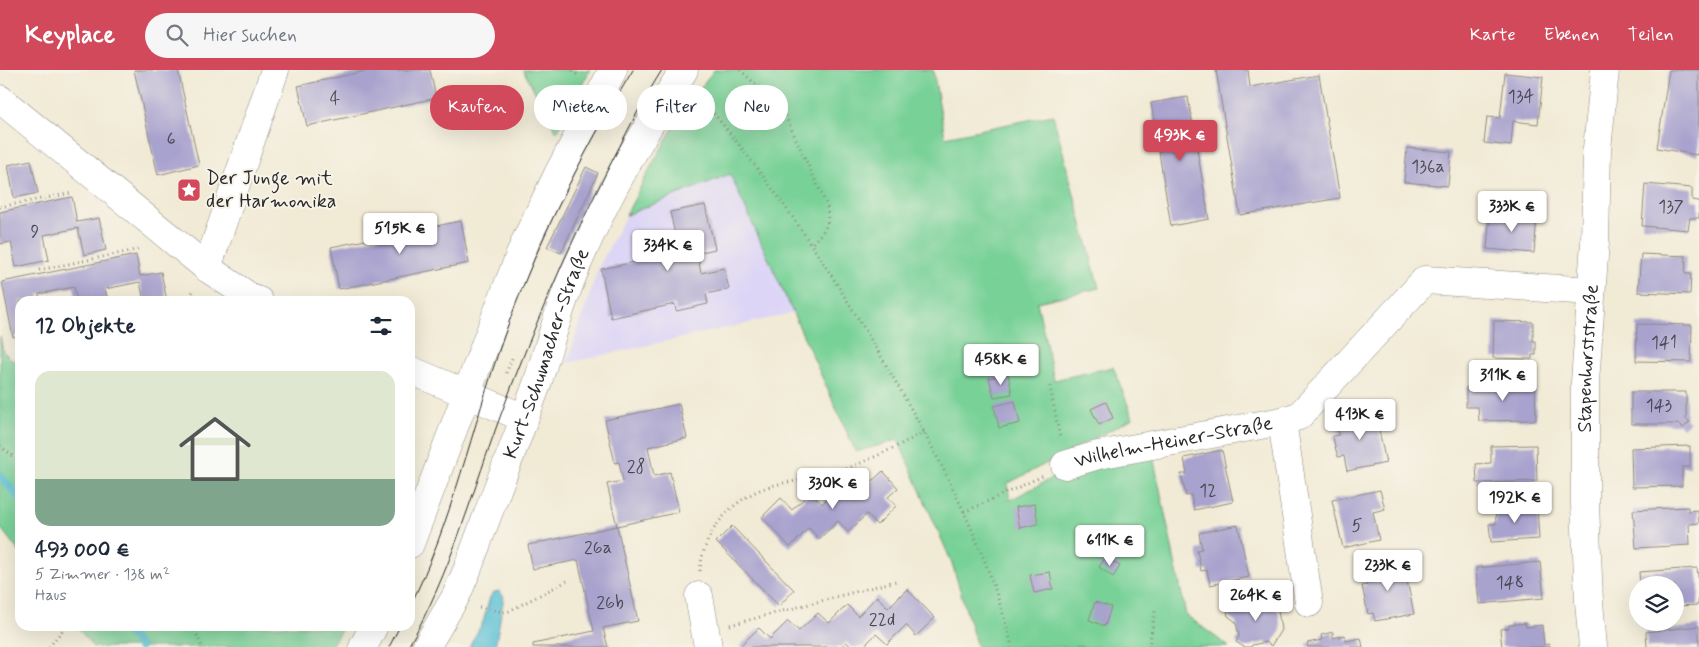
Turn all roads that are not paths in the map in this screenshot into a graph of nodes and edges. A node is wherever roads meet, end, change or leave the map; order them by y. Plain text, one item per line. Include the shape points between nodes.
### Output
1 (275, 70) edge
2 (613, 70) edge
3 (684, 70) edge
4 (1605, 70) edge
5 (0, 99) edge
6 (207, 268) junction
7 (1592, 290) junction
8 (249, 296) edge
9 (415, 372) edge
10 (467, 394) junction
11 (524, 418) junction
12 (1282, 421) junction
13 (1065, 465) road end
14 (415, 531) edge
15 (699, 596) road end
16 (1309, 603) dead end
17 (372, 631) edge
18 (707, 639) edge
19 (364, 647) edge
20 (426, 647) edge
21 (1594, 647) edge

1 - 6 street
2 - 10 street via 526,240
3 - 11 street, Kurt-Schumacher-Straße via 648,125 594,226 560,309
4 - 7 street, Stapenhorststraße via 1597,149
5 - 6 street
6 - 8 street
7 - 12 street, Wilhelm-Heiner-Straße via 1425,280 1299,416
7 - 21 street, Stapenhorststraße via 1586,382 1585,504
9 - 10 street
10 - 11 street
10 - 14 street
11 - 20 street, Kurt-Schumacher-Straße via 456,596
12 - 13 street, Wilhelm-Heiner-Straße via 1098,455
12 - 16 street, Wilhelm-Heiner-Straße
15 - 18 street
17 - 19 street

